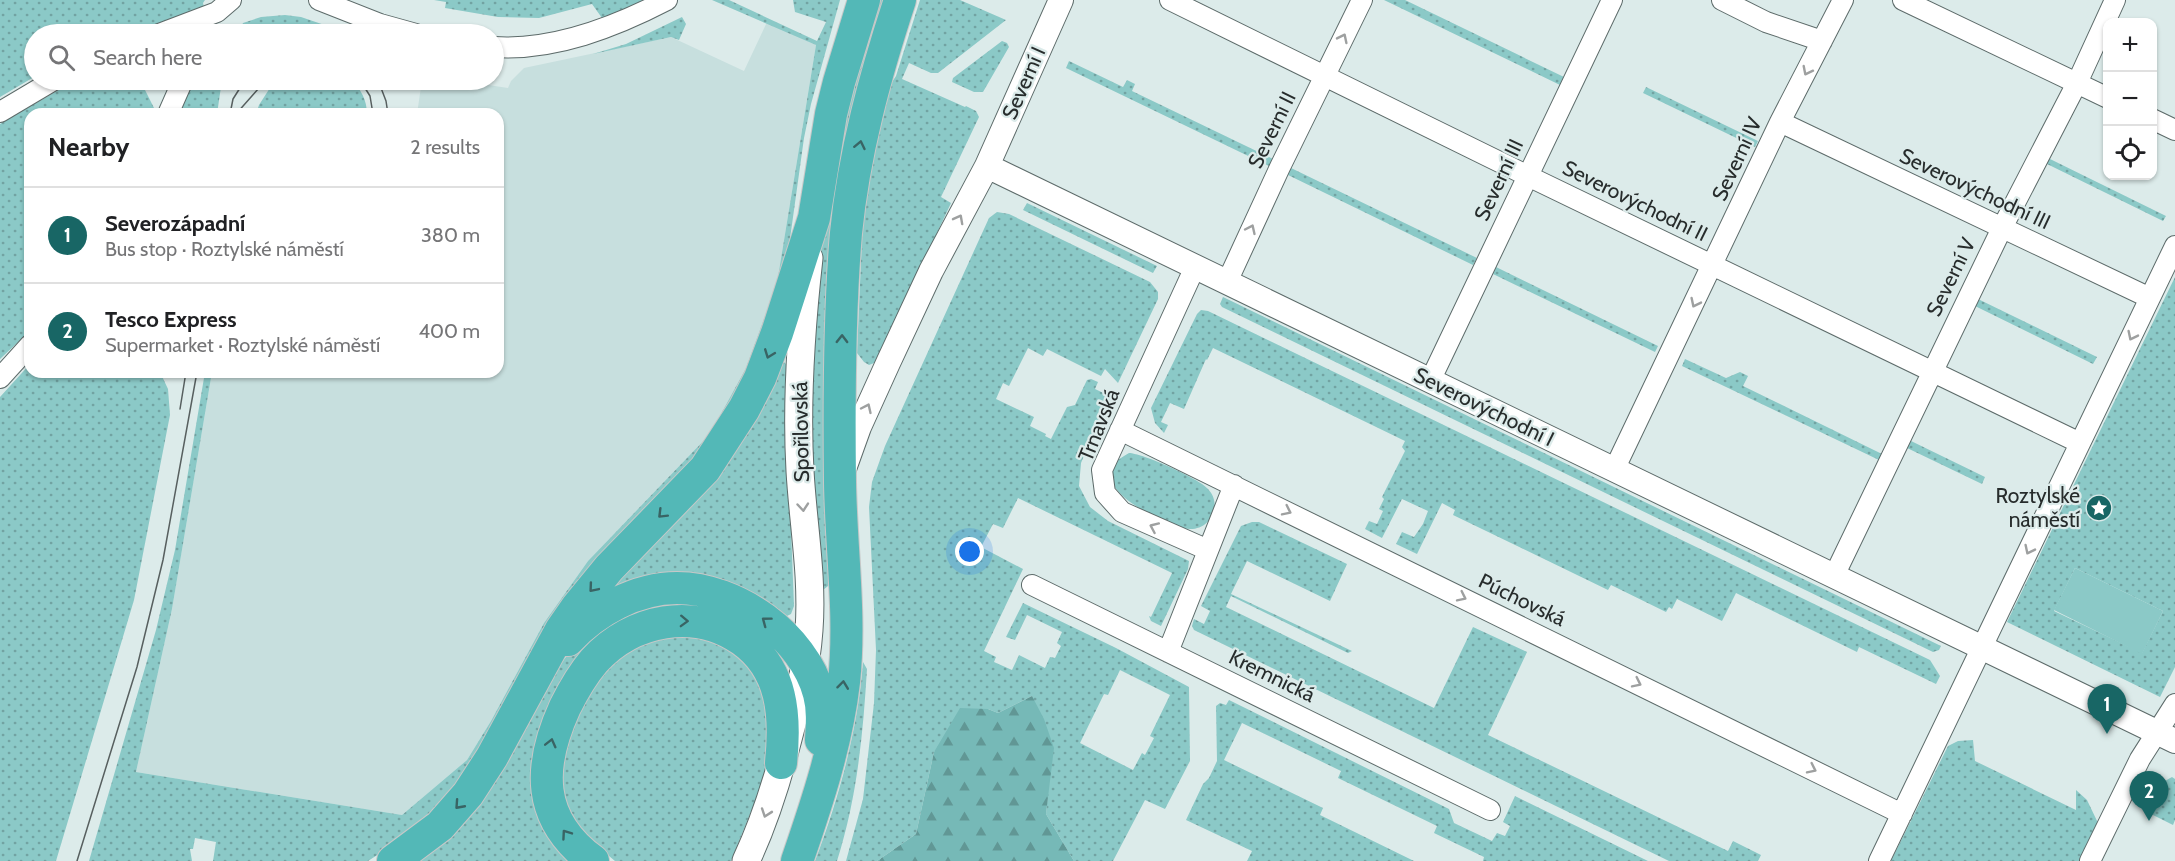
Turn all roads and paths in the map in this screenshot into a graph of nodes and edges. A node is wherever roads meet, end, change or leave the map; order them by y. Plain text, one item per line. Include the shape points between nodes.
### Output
1 (319, 0) edge
2 (668, 0) edge
3 (864, 0) edge
4 (900, 0) edge
5 (1061, 0) edge
6 (1170, 0) edge
7 (1362, 0) edge
8 (1612, 0) edge
9 (1722, 0) edge
10 (1843, 0) edge
11 (1903, 0) edge
12 (2115, 0) edge
13 (224, 6) edge
14 (182, 24) edge
15 (211, 24) edge
16 (380, 24) edge
17 (1822, 41) junction
18 (504, 47) edge
19 (1325, 76) junction
20 (2077, 83) junction
21 (37, 90) edge
22 (179, 90) edge
23 (2103, 96) edge
24 (171, 108) edge
25 (0, 112) edge
26 (2157, 121) edge
27 (1780, 122) junction
28 (2175, 130) edge
29 (987, 166) junction
30 (1528, 176) junction
31 (814, 218) junction
32 (2002, 228) junction
33 (2175, 246) edge
34 (1713, 265) junction
35 (1195, 267) junction
36 (1227, 282) junction
37 (2150, 297) junction
38 (24, 352) edge
39 (1932, 372) junction
40 (0, 378) edge
41 (1430, 381) junction
42 (1120, 430) junction
43 (2080, 443) junction
44 (1614, 470) junction
45 (840, 483) junction
46 (1234, 485) junction
47 (1208, 550) junction
48 (1834, 576) junction
49 (1032, 585) dead end
50 (1982, 648) junction
51 (1168, 652) junction
52 (805, 664) junction
53 (541, 668) junction
54 (2175, 704) edge
55 (2166, 737) edge
56 (782, 763) junction
57 (817, 803) junction
58 (1490, 810) dead end
59 (1902, 814) junction
60 (393, 861) edge
61 (593, 861) edge
62 (746, 861) edge
63 (797, 861) edge
64 (1879, 861) edge
65 (2090, 861) edge

1 - 16 street
2 - 18 street via 616,24 569,39
3 - 31 highway, Spořilovská via 831,114
45 -> 4 highway, Spořilovská via 843,287 850,206 870,99
5 - 29 street, Severní I
6 - 19 street, Severovýchodní II
19 -> 7 street, Severní II
8 - 30 street, Severní III
9 - 17 street via 1766,22
10 - 17 street, Severní IV
11 - 20 street
12 - 20 street, Severní V
13 - 14 street
13 - 15 street
17 -> 27 street, Severní IV
19 - 30 street, Severovýchodní II
36 -> 19 street, Severní II
20 - 23 street
20 - 32 street, Severní V
21 - 25 street
22 - 24 street
26 - 28 street
27 - 32 street, Severovýchodní III
27 - 34 street, Severní IV
29 - 35 street, Severovýchodní I
45 -> 29 street, Severní I via 859,427 888,363
30 - 34 street, Severovýchodní II
30 - 41 street, Severní III
31 -> 52 main road, Spořilovská via 800,375 800,471 810,594
31 -> 53 highway via 760,378 726,440 705,469 593,587 561,630
32 - 37 street, Severovýchodní III
32 - 39 street, Severní V
33 - 37 street
34 - 39 street, Severovýchodní II
34 -> 44 street, Severní IV
35 - 36 street, Severovýchodní I
35 - 42 street, Trnavská
36 - 41 street, Severovýchodní I
37 -> 43 street
38 - 40 street
39 - 43 street, Severovýchodní II
39 - 48 street, Severní V
41 - 44 street, Severovýchodní I
42 - 46 street, Púchovská
47 -> 42 street, Trnavská via 1122,512 1105,493 1102,470
43 -> 50 street
44 - 48 street, Severovýchodní I
57 -> 45 highway, Spořilovská via 833,743 844,671 847,622
46 - 47 street
46 -> 59 street, Púchovská
47 - 51 street
48 - 50 street, Severovýchodní I
49 - 51 street, Kremnická
50 - 55 street
50 - 59 street
51 - 58 street, Kremnická
52 -> 53 highway via 782,634 749,609 706,592 677,588 631,597 609,608 574,634
52 - 56 main road, Spořilovská
52 - 57 highway via 822,708
53 -> 60 highway via 468,794 440,826
54 - 55 street
55 - 65 street via 2140,759
61 -> 56 highway via 572,842 549,800 549,749 583,675 606,650 636,630 680,620 708,624 735,635 759,654 779,692 784,729
56 -> 62 main road, Spořilovská
57 - 63 highway, Spořilovská
59 - 64 street

